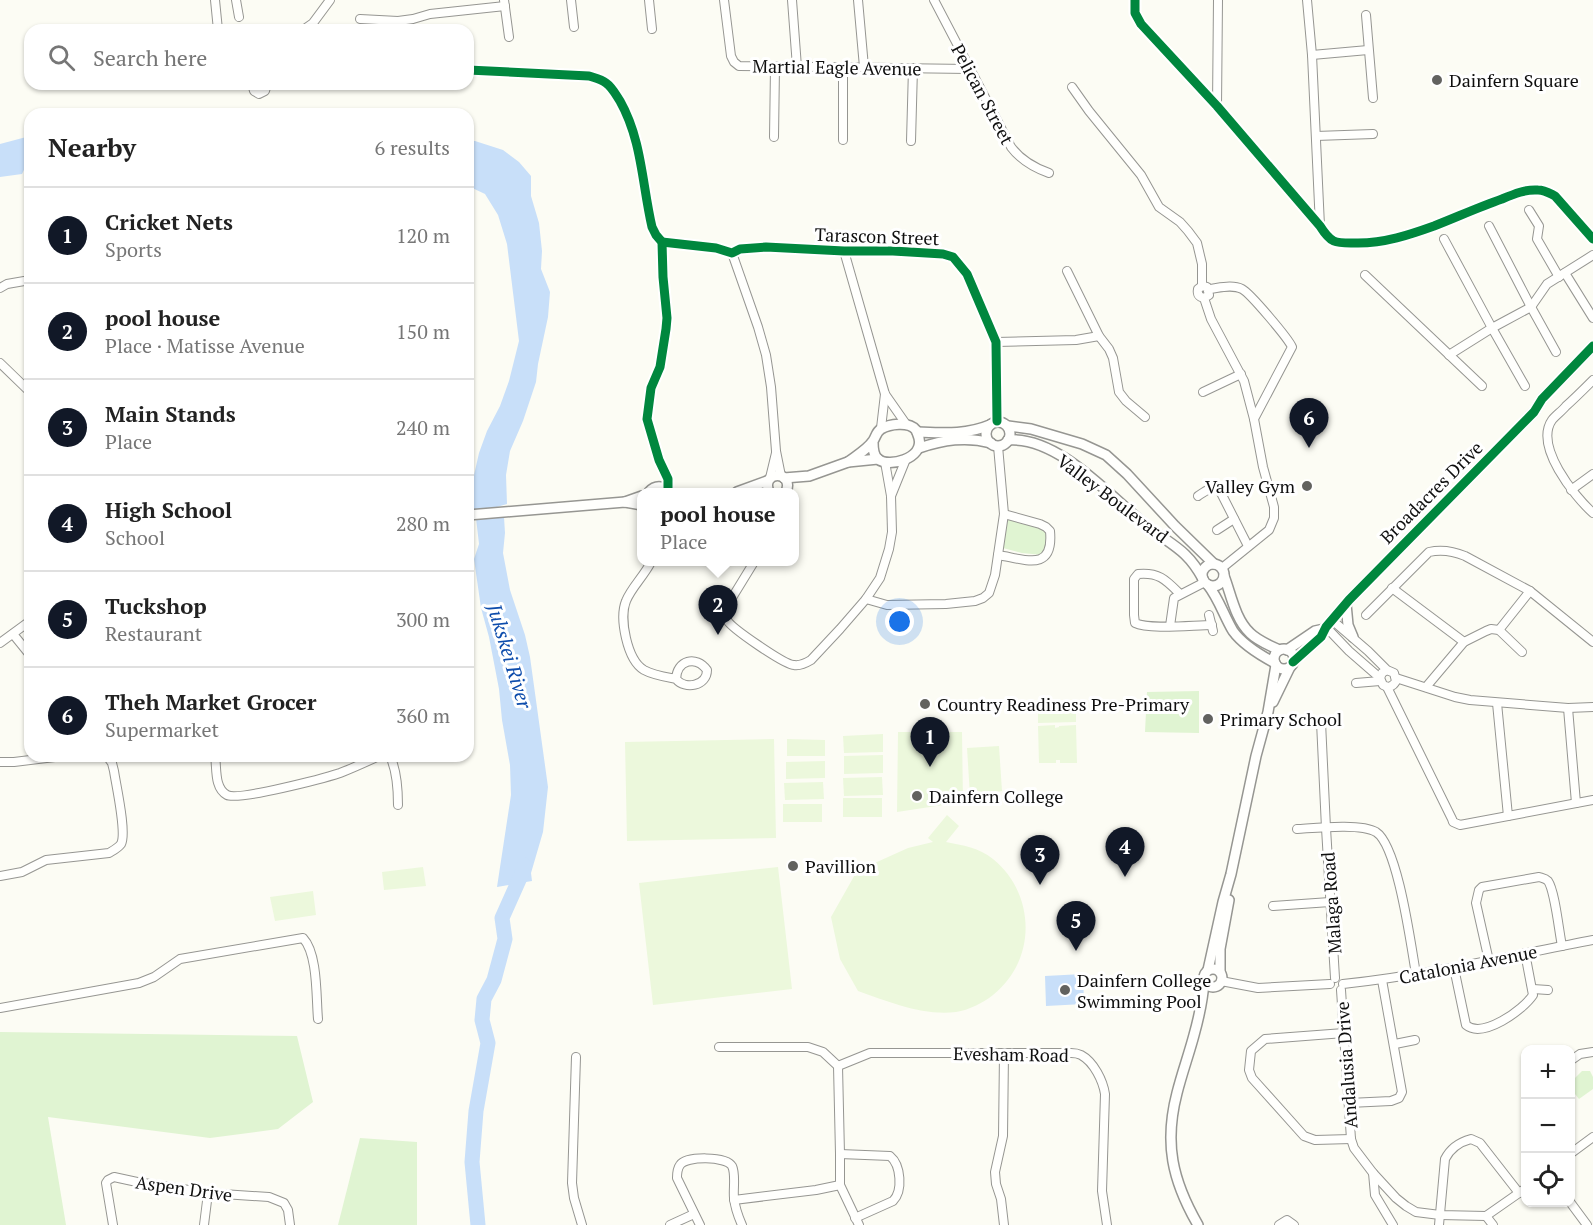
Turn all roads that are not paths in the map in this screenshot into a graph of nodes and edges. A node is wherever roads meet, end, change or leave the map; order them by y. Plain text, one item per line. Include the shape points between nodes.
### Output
1 (215, 0) edge
2 (236, 0) edge
3 (330, 0) edge
4 (572, 0) edge
5 (649, 0) edge
6 (724, 0) edge
7 (792, 0) edge
8 (858, 0) edge
9 (933, 0) edge
10 (1135, 0) edge
11 (1218, 0) edge
12 (1301, 0) edge
13 (1307, 0) edge
14 (504, 3) edge
15 (1366, 15) dead end
16 (239, 17) dead end
17 (360, 19) dead end
18 (217, 24) edge
19 (312, 24) edge
20 (574, 27) dead end
21 (652, 29) dead end
22 (509, 38) dead end
23 (1368, 50) junction
24 (1312, 55) junction
25 (775, 67) junction
26 (797, 67) junction
27 (843, 68) junction
28 (864, 68) junction
29 (913, 68) junction
30 (969, 69) junction
31 (474, 70) edge
32 (1072, 87) dead end
33 (1373, 98) dead end
34 (1217, 106) junction
35 (1373, 134) dead end
36 (1316, 136) junction
37 (774, 137) dead end
38 (843, 140) dead end
39 (911, 141) dead end
40 (1049, 173) dead end
41 (1529, 210) dead end
42 (1320, 226) junction
43 (1489, 226) dead end
44 (1444, 239) dead end
45 (1593, 239) edge
46 (662, 242) junction
47 (844, 251) junction
48 (732, 254) junction
49 (1593, 255) edge
50 (1067, 271) dead end
51 (1365, 275) dead end
52 (1562, 275) junction
53 (24, 281) edge
54 (0, 288) edge
55 (1206, 288) junction
56 (1531, 307) junction
57 (1593, 318) edge
58 (1492, 328) junction
59 (1099, 336) junction
60 (996, 342) junction
61 (1593, 346) edge
62 (1556, 352) dead end
63 (1449, 355) junction
64 (1593, 356) edge
65 (0, 363) edge
66 (1241, 374) junction
67 (1593, 380) edge
68 (24, 386) edge
69 (1482, 386) dead end
70 (1525, 386) dead end
71 (1203, 392) dead end
72 (885, 394) junction
73 (1534, 412) junction
74 (1145, 417) dead end
75 (1254, 418) junction
76 (994, 423) junction
77 (906, 424) junction
78 (1008, 426) junction
79 (881, 428) junction
80 (917, 432) junction
81 (1008, 440) junction
82 (873, 442) junction
83 (994, 444) junction
84 (919, 448) junction
85 (776, 451) junction
86 (906, 459) junction
87 (881, 460) junction
88 (848, 462) junction
89 (663, 470) junction
90 (1593, 474) edge
91 (808, 476) junction
92 (783, 477) junction
93 (769, 479) junction
94 (653, 488) edge
95 (669, 488) edge
96 (747, 488) edge
97 (767, 488) edge
98 (787, 488) edge
99 (791, 488) edge
100 (1571, 490) junction
101 (891, 496) junction
102 (1198, 496) dead end
103 (637, 498) edge
104 (625, 502) junction
105 (637, 504) edge
106 (1593, 513) edge
107 (474, 514) edge
108 (1004, 514) junction
109 (1234, 519) junction
110 (1175, 526) junction
111 (1217, 530) dead end
112 (1163, 538) junction
113 (1248, 546) junction
114 (998, 555) junction
115 (649, 566) edge
116 (751, 566) edge
117 (1220, 569) junction
118 (1205, 582) junction
119 (1392, 588) junction
120 (1530, 591) junction
121 (1180, 594) junction
122 (866, 599) junction
123 (1346, 604) junction
124 (1209, 615) dead end
125 (1366, 615) dead end
126 (24, 626) edge
127 (1170, 626) junction
128 (1327, 626) junction
129 (1499, 630) junction
130 (13, 634) junction
131 (1255, 636) junction
132 (1355, 639) junction
133 (1464, 642) junction
134 (1593, 642) edge
135 (0, 643) edge
136 (1248, 646) junction
137 (24, 648) edge
138 (1283, 650) junction
139 (1349, 651) junction
140 (1522, 652) dead end
141 (1275, 664) junction
142 (1292, 665) junction
143 (1387, 670) junction
144 (1396, 678) junction
145 (1380, 679) junction
146 (676, 680) dead end
147 (1356, 683) dead end
148 (1388, 687) junction
149 (1426, 687) junction
150 (1497, 703) junction
151 (1593, 707) edge
152 (1568, 708) junction
153 (1268, 712) junction
154 (1321, 722) dead end
155 (24, 761) edge
156 (0, 762) edge
157 (111, 762) edge
158 (216, 762) edge
159 (365, 762) edge
160 (392, 762) edge
161 (1593, 800) edge
162 (1576, 803) junction
163 (398, 805) dead end
164 (1508, 816) junction
165 (1326, 828) junction
166 (1297, 829) dead end
167 (1231, 874) junction
168 (0, 876) edge
169 (1330, 902) junction
170 (1273, 906) dead end
171 (1593, 940) edge
172 (1562, 946) junction
173 (1525, 953) junction
174 (1489, 961) junction
175 (1454, 968) junction
176 (1208, 970) junction
177 (1416, 974) junction
178 (1218, 980) junction
179 (1382, 980) junction
180 (1204, 981) junction
181 (1333, 981) junction
182 (1342, 987) junction
183 (1533, 989) junction
184 (1548, 990) dead end
185 (1203, 997) junction
186 (0, 1008) edge
187 (318, 1019) dead end
188 (1344, 1033) junction
189 (1415, 1040) dead end
190 (1395, 1044) junction
191 (720, 1047) dead end
192 (1593, 1052) edge
193 (1004, 1053) junction
194 (576, 1057) dead end
195 (1575, 1058) edge
196 (838, 1066) junction
197 (1349, 1103) junction
198 (1593, 1137) edge
199 (1351, 1139) junction
200 (1575, 1151) edge
201 (840, 1154) junction
202 (1373, 1173) junction
203 (840, 1185) junction
204 (1521, 1190) edge
205 (1521, 1192) edge
206 (208, 1193) junction
207 (734, 1200) junction
208 (1573, 1207) edge
209 (694, 1214) junction
210 (1440, 1215) junction
211 (1486, 1216) junction
212 (857, 1221) edge
213 (113, 1225) edge
214 (204, 1225) edge
215 (290, 1225) edge
216 (582, 1225) edge
217 (670, 1225) edge
218 (700, 1225) edge
219 (742, 1225) edge
220 (1004, 1225) edge
221 (1107, 1225) edge
222 (1198, 1225) edge
223 (1279, 1225) edge
224 (1294, 1225) edge
225 (1393, 1225) edge
226 (1439, 1225) edge
227 (1493, 1225) edge
228 (1587, 1225) edge

1 - 18 street
2 - 16 street
3 - 19 street
4 - 20 street
5 - 21 street
6 - 25 street, Martial Eagle Avenue via 734,62 739,66
7 - 26 street
8 - 28 street
9 - 30 street, Pelican Street
10 - 34 street via 1135,13 1141,24
11 - 34 street
12 - 13 street
13 - 24 street
14 - 17 street via 398,21
14 - 22 street
15 - 23 street
23 - 24 street
23 - 33 street
24 - 36 street
25 - 26 street, Martial Eagle Avenue
25 - 37 street
26 - 27 street, Martial Eagle Avenue
27 - 28 street, Martial Eagle Avenue
27 - 38 street
28 - 29 street, Martial Eagle Avenue
29 - 30 street, Martial Eagle Avenue
29 - 39 street
30 - 40 street, Pelican Street via 1016,154
31 - 46 street via 589,76 608,84 625,109 634,132 652,227
32 - 55 street via 1141,175 1159,207 1180,222 1197,243
34 - 42 street
35 - 36 street
36 - 42 street
41 - 52 street via 1539,226 1538,241
42 - 45 street via 1327,237 1338,243 1392,240 1520,192 1536,190 1555,196
43 - 56 street
44 - 58 street
46 - 48 street, Tarascon Street via 704,246
46 - 89 street via 666,329 647,419
47 - 48 street, Tarascon Street via 766,247
47 - 60 street, Tarascon Street via 953,256 968,274
47 - 72 street
48 - 85 street via 766,355
49 - 52 street
50 - 59 street
51 - 63 street
52 - 56 street via 1547,284
52 - 57 street
53 - 54 street
55 - 66 street via 1209,295 1204,298 1210,319
55 - 75 street via 1245,290 1291,343 1291,351
56 - 58 street
56 - 62 street
58 - 63 street
58 - 70 street
59 - 60 street
59 - 74 street via 1113,358 1119,392
60 - 76 street, Tarascon Street
61 - 73 street, Broadacres Drive
63 - 69 street
64 - 73 street, Broadacres Drive
65 - 68 street
66 - 71 street
66 - 75 street
67 - 100 street via 1552,420 1548,433 1550,454
72 - 77 street
72 - 79 street
73 - 123 street, Broadacres Drive
75 - 113 street via 1274,518 1269,530
76 - 78 street
76 - 80 street via 974,431
76 - 83 street via 986,436
77 - 79 street
77 - 80 street
78 - 81 street
78 - 110 street, Valley Boulevard via 1082,444 1106,455
79 - 82 street
80 - 84 street
81 - 83 street
81 - 112 street, Valley Boulevard via 1031,442 1068,460
82 - 87 street via 874,454
82 - 88 street
83 - 84 street via 962,439
83 - 108 street
84 - 86 street
85 - 92 street
85 - 93 street
86 - 87 street
86 - 101 street
87 - 88 street
87 - 101 street
88 - 91 street
89 - 94 street
89 - 95 street
90 - 100 street
91 - 92 street
91 - 99 street
92 - 93 street
92 - 98 street
93 - 96 street
93 - 97 street
100 - 106 street
101 - 122 street via 889,549 880,578
102 - 109 street via 1217,488
103 - 104 street
104 - 105 street
104 - 107 street
108 - 114 street
108 - 114 street via 1044,525 1050,531 1049,544 1044,557 1034,562
109 - 111 street
109 - 113 street
110 - 112 street
110 - 117 street, Valley Boulevard
112 - 118 street, Valley Boulevard via 1187,555
113 - 117 street
114 - 122 street via 989,593 975,601 887,605
115 - 146 street via 626,599 624,626 631,653 640,667
116 - 122 street via 727,606 726,616 749,638 796,666 812,660
117 - 118 street via 1219,585
117 - 118 street via 1210,564 1204,568
117 - 131 street, Valley Boulevard via 1245,627
118 - 121 street
118 - 136 street, Valley Boulevard via 1235,633
119 - 120 street via 1429,552 1446,551 1465,556
119 - 125 street
119 - 133 street
120 - 129 street
120 - 134 street
121 - 127 street via 1173,600
121 - 127 street via 1165,579 1150,573 1138,574 1134,579 1136,623
123 - 128 street, Broadacres Drive
123 - 132 street via 1348,625
124 - 127 street via 1212,628
126 - 130 street
128 - 132 street
128 - 138 street, Broadacres Drive
128 - 139 street
128 - 142 street, Broadacres Drive via 1321,638
129 - 133 street via 1491,629
129 - 140 street
130 - 135 street
130 - 137 street
131 - 136 street
131 - 138 street, Valley Boulevard
132 - 139 street
132 - 143 street
133 - 149 street
136 - 141 street, Valley Boulevard
138 - 141 street, Broadacres Drive via 1275,654
138 - 142 street via 1292,653
139 - 145 street
141 - 142 street via 1284,669
141 - 153 street, Broadacres Drive
142 - 153 street, Broadacres Drive
143 - 144 street
143 - 145 street
144 - 148 street via 1395,684
144 - 149 street
145 - 147 street
145 - 148 street
148 - 164 street via 1454,822 1460,825
149 - 150 street via 1455,697
150 - 152 street
150 - 164 street
151 - 152 street
152 - 162 street
153 - 167 street, Broadacres Drive
154 - 165 street, Malaga Road
155 - 156 street
157 - 168 street via 123,826 123,838 116,849 46,860 22,872
158 - 159 street via 218,783 228,796 318,779
160 - 163 street
161 - 162 street
162 - 164 street
165 - 166 street, Malaga Road
165 - 169 street, Malaga Road
165 - 177 street via 1366,828 1383,841 1398,875
167 - 176 street, Broadacres Drive
167 - 178 street, Broadacres Drive
169 - 170 street
169 - 181 street, Malaga Road
171 - 172 street, Catalonia Avenue
172 - 173 street, Catalonia Avenue
172 - 174 street via 1552,893 1543,878 1482,887 1476,903
173 - 174 street, Catalonia Avenue
173 - 183 street
174 - 175 street, Catalonia Avenue
175 - 177 street, Catalonia Avenue
175 - 183 street via 1464,1022 1469,1028 1502,1022 1531,999
176 - 178 street via 1214,969
176 - 180 street, Broadacres Drive
177 - 179 street, Catalonia Avenue
178 - 180 street via 1208,986
178 - 181 street via 1258,988
178 - 185 street
179 - 182 street, Catalonia Avenue
179 - 190 street
180 - 185 street, Broadacres Drive
181 - 182 street via 1333,990
182 - 188 street, Andalusia Drive
183 - 184 street
185 - 222 street, Broadacres Drive via 1171,1129 1179,1188
186 - 187 street via 139,983 180,959 303,938 314,963
188 - 197 street, Andalusia Drive
188 - 199 street via 1265,1039 1251,1051 1249,1070 1304,1136 1315,1140
189 - 190 street
190 - 197 street via 1401,1096 1391,1101
191 - 196 street via 808,1047 822,1052
192 - 195 street
193 - 196 street, Evesham Road via 870,1053
193 - 220 street via 1003,1136 995,1172
193 - 221 street, Evesham Road via 1080,1055 1097,1074 1105,1094 1102,1191
194 - 216 street via 572,1183
196 - 201 street
197 - 199 street, Andalusia Drive
198 - 200 street
199 - 202 street, Andalusia Drive
201 - 203 street
201 - 212 street via 890,1156 898,1171 897,1197
202 - 210 street, Andalusia Drive via 1406,1206 1416,1212
202 - 225 street via 1375,1195
203 - 207 street
203 - 212 street
204 - 210 street via 1478,1141 1469,1140 1446,1156
205 - 211 street
206 - 213 street, Aspen Drive via 111,1177 106,1189
206 - 214 street
206 - 215 street, Aspen Drive via 276,1199 288,1210
207 - 209 street via 733,1171 728,1162 688,1159 679,1165 677,1178
207 - 219 street
208 - 228 street
209 - 217 street
209 - 218 street
210 - 211 street, Andalusia Drive
210 - 226 street
211 - 227 street
223 - 224 street via 1287,1220

